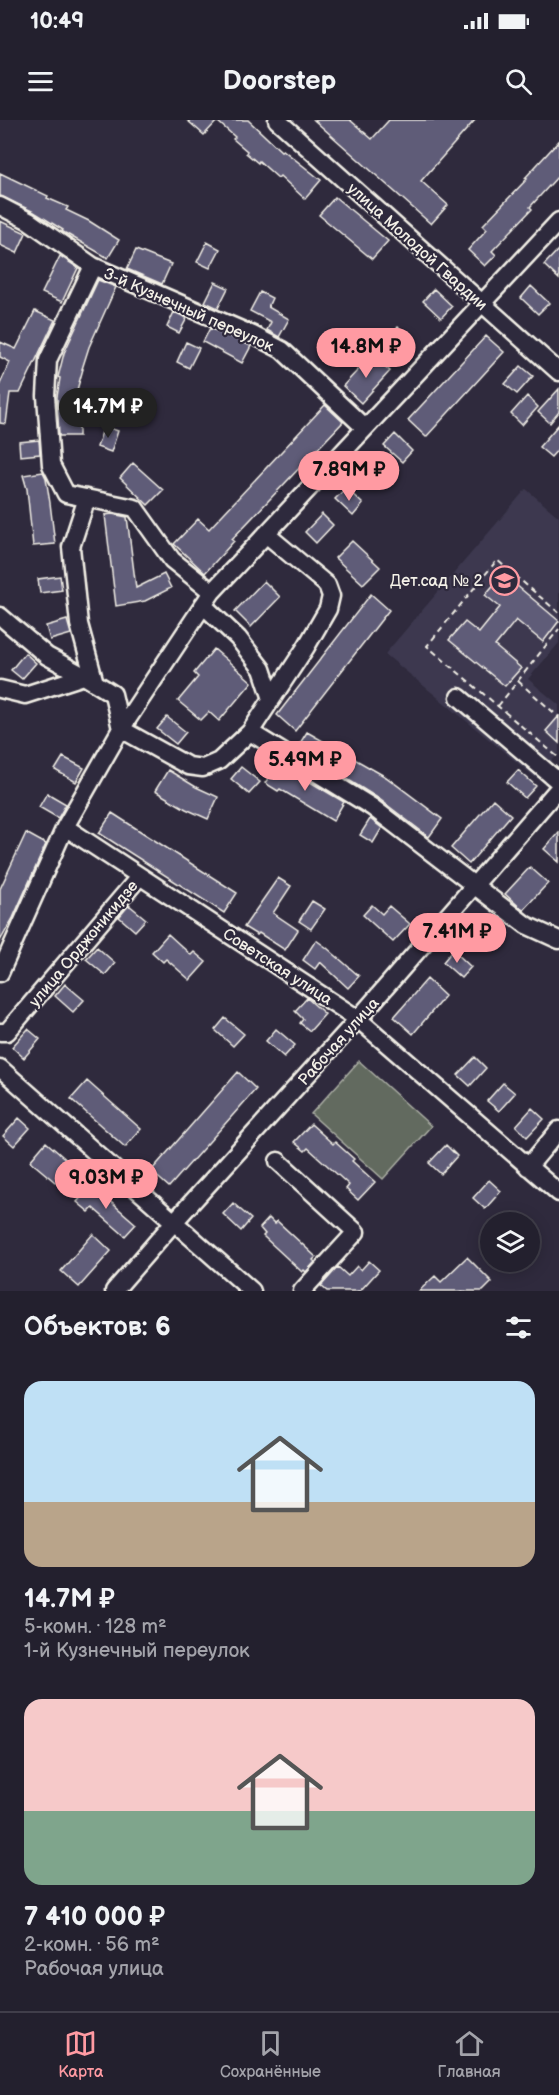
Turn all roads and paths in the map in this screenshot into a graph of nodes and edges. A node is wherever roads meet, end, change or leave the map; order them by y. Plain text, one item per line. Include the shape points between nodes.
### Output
1 (277, 120) edge
2 (0, 206) edge
3 (559, 221) edge
4 (93, 266) junction
5 (483, 303) junction
6 (559, 372) edge
7 (365, 428) junction
8 (87, 498) junction
9 (266, 534) junction
10 (207, 598) junction
11 (559, 614) edge
12 (0, 616) edge
13 (559, 629) edge
14 (90, 680) junction
15 (517, 681) junction
16 (0, 689) edge
17 (459, 697) dead end
18 (272, 699) junction
19 (498, 706) junction
20 (559, 717) edge
21 (121, 729) junction
22 (250, 732) junction
23 (559, 758) edge
24 (559, 782) edge
25 (559, 788) edge
26 (65, 827) junction
27 (140, 876) junction
28 (475, 884) junction
29 (559, 940) edge
30 (0, 973) edge
31 (358, 1019) junction
32 (0, 1032) edge
33 (0, 1068) edge
34 (559, 1130) edge
35 (278, 1161) dead end
36 (528, 1167) junction
37 (559, 1193) edge
38 (174, 1222) junction
39 (114, 1291) edge
40 (252, 1291) edge
41 (302, 1291) edge

1 - 5 street, улица Молодой Гвардии
2 - 4 street, 3-й Кузнечный переулок via 29,221
3 - 5 street
4 - 7 street, 3-й Кузнечный переулок via 282,350
4 - 8 street via 48,360 46,396 51,465 66,494
5 - 6 street, улица Молодой Гвардии
5 - 7 street
7 - 9 street
8 - 10 street via 135,508 172,560
8 - 14 street via 71,547 78,624
9 - 10 street
9 - 18 street via 327,585 331,596 328,609
10 - 18 street via 262,669
10 - 21 street
11 - 19 path via 497,560 427,646
12 - 14 street via 47,656
13 - 15 path
14 - 16 street via 26,695
14 - 21 street via 112,694
15 - 19 path
15 - 20 path
17 - 24 street
18 - 22 street
19 - 23 path
21 - 22 street via 188,766 203,768 219,760
21 - 26 street
22 - 28 street via 372,807
25 - 28 street, Рабочая улица
26 - 27 street, Советская улица
26 - 30 street
27 - 31 street, Советская улица
27 - 32 street, улица Орджоникидзе via 7,1032
28 - 29 street via 526,926
28 - 31 street, Рабочая улица
31 - 36 street, Советская улица
31 - 38 street, Рабочая улица
33 - 38 street
34 - 36 street
35 - 41 street via 356,1232
36 - 37 street, Советская улица
38 - 39 street, Рабочая улица
38 - 40 street

